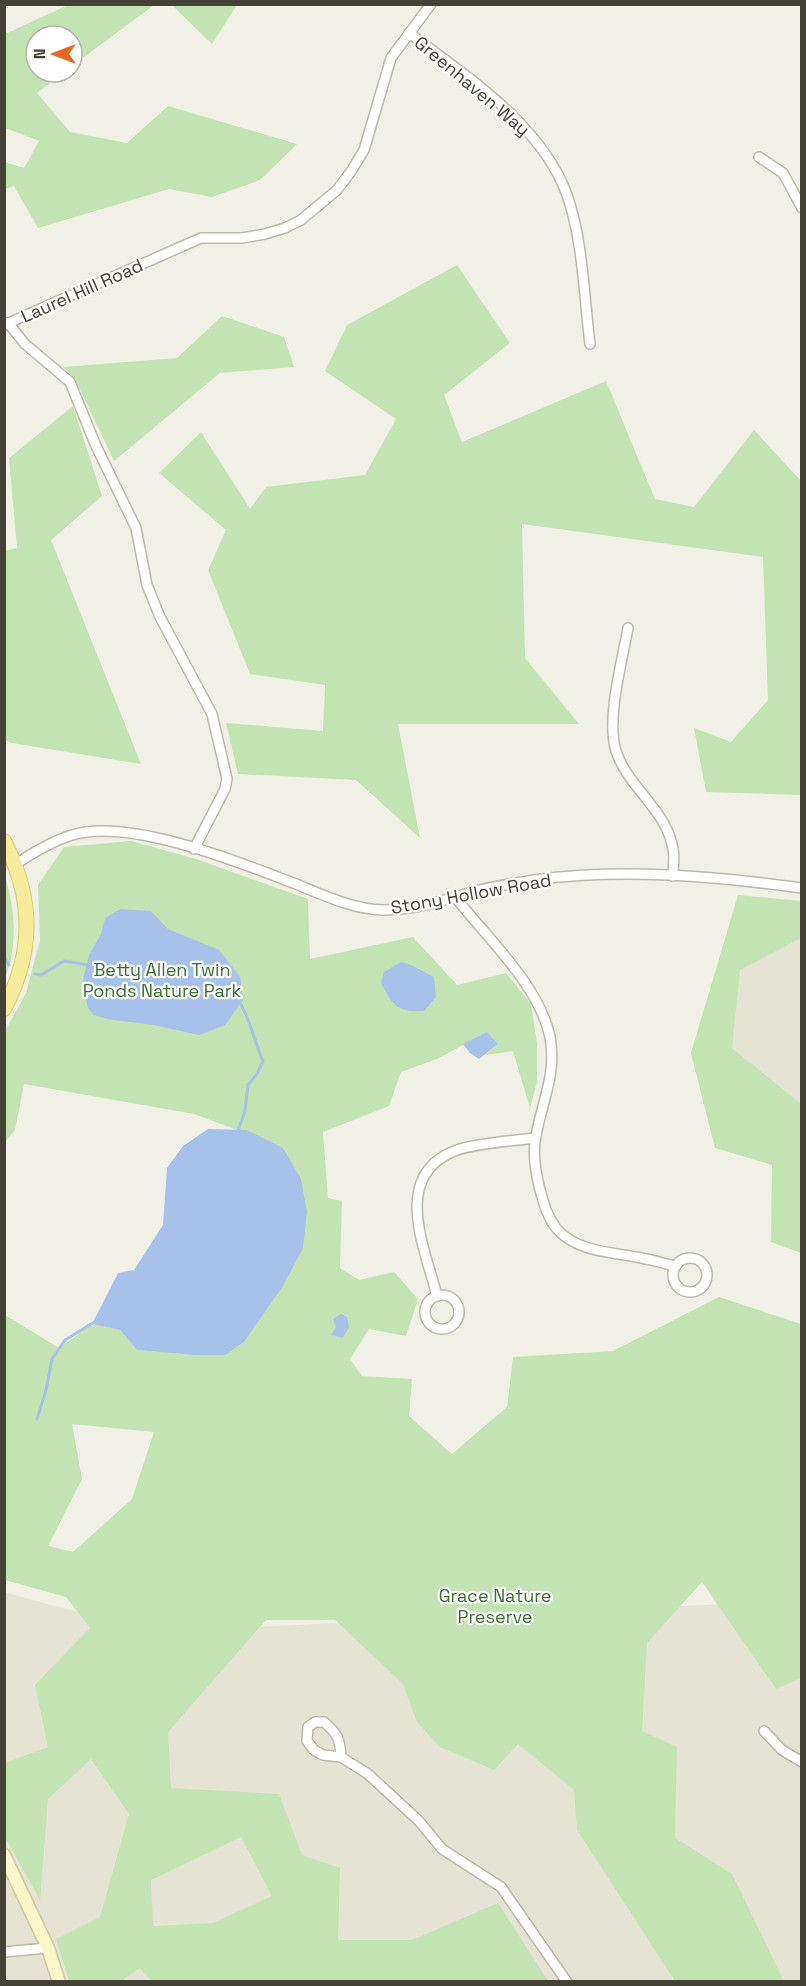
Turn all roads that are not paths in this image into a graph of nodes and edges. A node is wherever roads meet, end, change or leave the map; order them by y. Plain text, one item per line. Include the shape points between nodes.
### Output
1 (431, 4) edge
2 (410, 33) junction
3 (759, 156) dead end
4 (801, 208) edge
5 (6, 324) edge
6 (590, 344) dead end
7 (628, 628) dead end
8 (4, 841) edge
9 (194, 849) junction
10 (16, 864) junction
11 (673, 876) junction
12 (801, 888) edge
13 (456, 898) junction
14 (4, 1009) edge
15 (535, 1138) junction
16 (676, 1266) dead end
17 (437, 1296) dead end
18 (764, 1731) dead end
19 (341, 1757) dead end
20 (801, 1762) edge
21 (4, 1855) edge
22 (48, 1948) junction
23 (4, 1952) edge
24 (59, 1982) edge
25 (567, 1982) edge

1 - 2 street, Laurel Hill Road
2 - 5 street, Laurel Hill Road via 391,58 364,150 337,190 301,220 265,234 201,238
2 - 6 street, Greenhaven Way via 512,115 544,150 557,172 568,195 575,225
3 - 4 street via 783,173
5 - 9 street, Laurel Hill Road via 70,382 136,528 147,585 160,617 212,714 227,779
7 - 11 street via 613,714 615,749 634,786 665,824 673,849
8 - 10 main road
9 - 10 street, Stony Hollow Road via 140,833 110,830 73,834
9 - 13 street, Stony Hollow Road via 345,903 381,910
10 - 14 main road via 27,906 27,937 16,987
11 - 12 street, Stony Hollow Road
11 - 13 street, Stony Hollow Road via 570,876 522,882
13 - 15 street via 531,993 549,1036 551,1078
15 - 16 street via 538,1183 546,1214 557,1229 586,1247
15 - 17 street via 459,1150 445,1156 423,1178 416,1196 416,1213
18 - 20 street via 782,1750
19 - 25 street via 368,1774 419,1821 442,1849 501,1887
21 - 22 main road
22 - 23 street
22 - 24 main road

